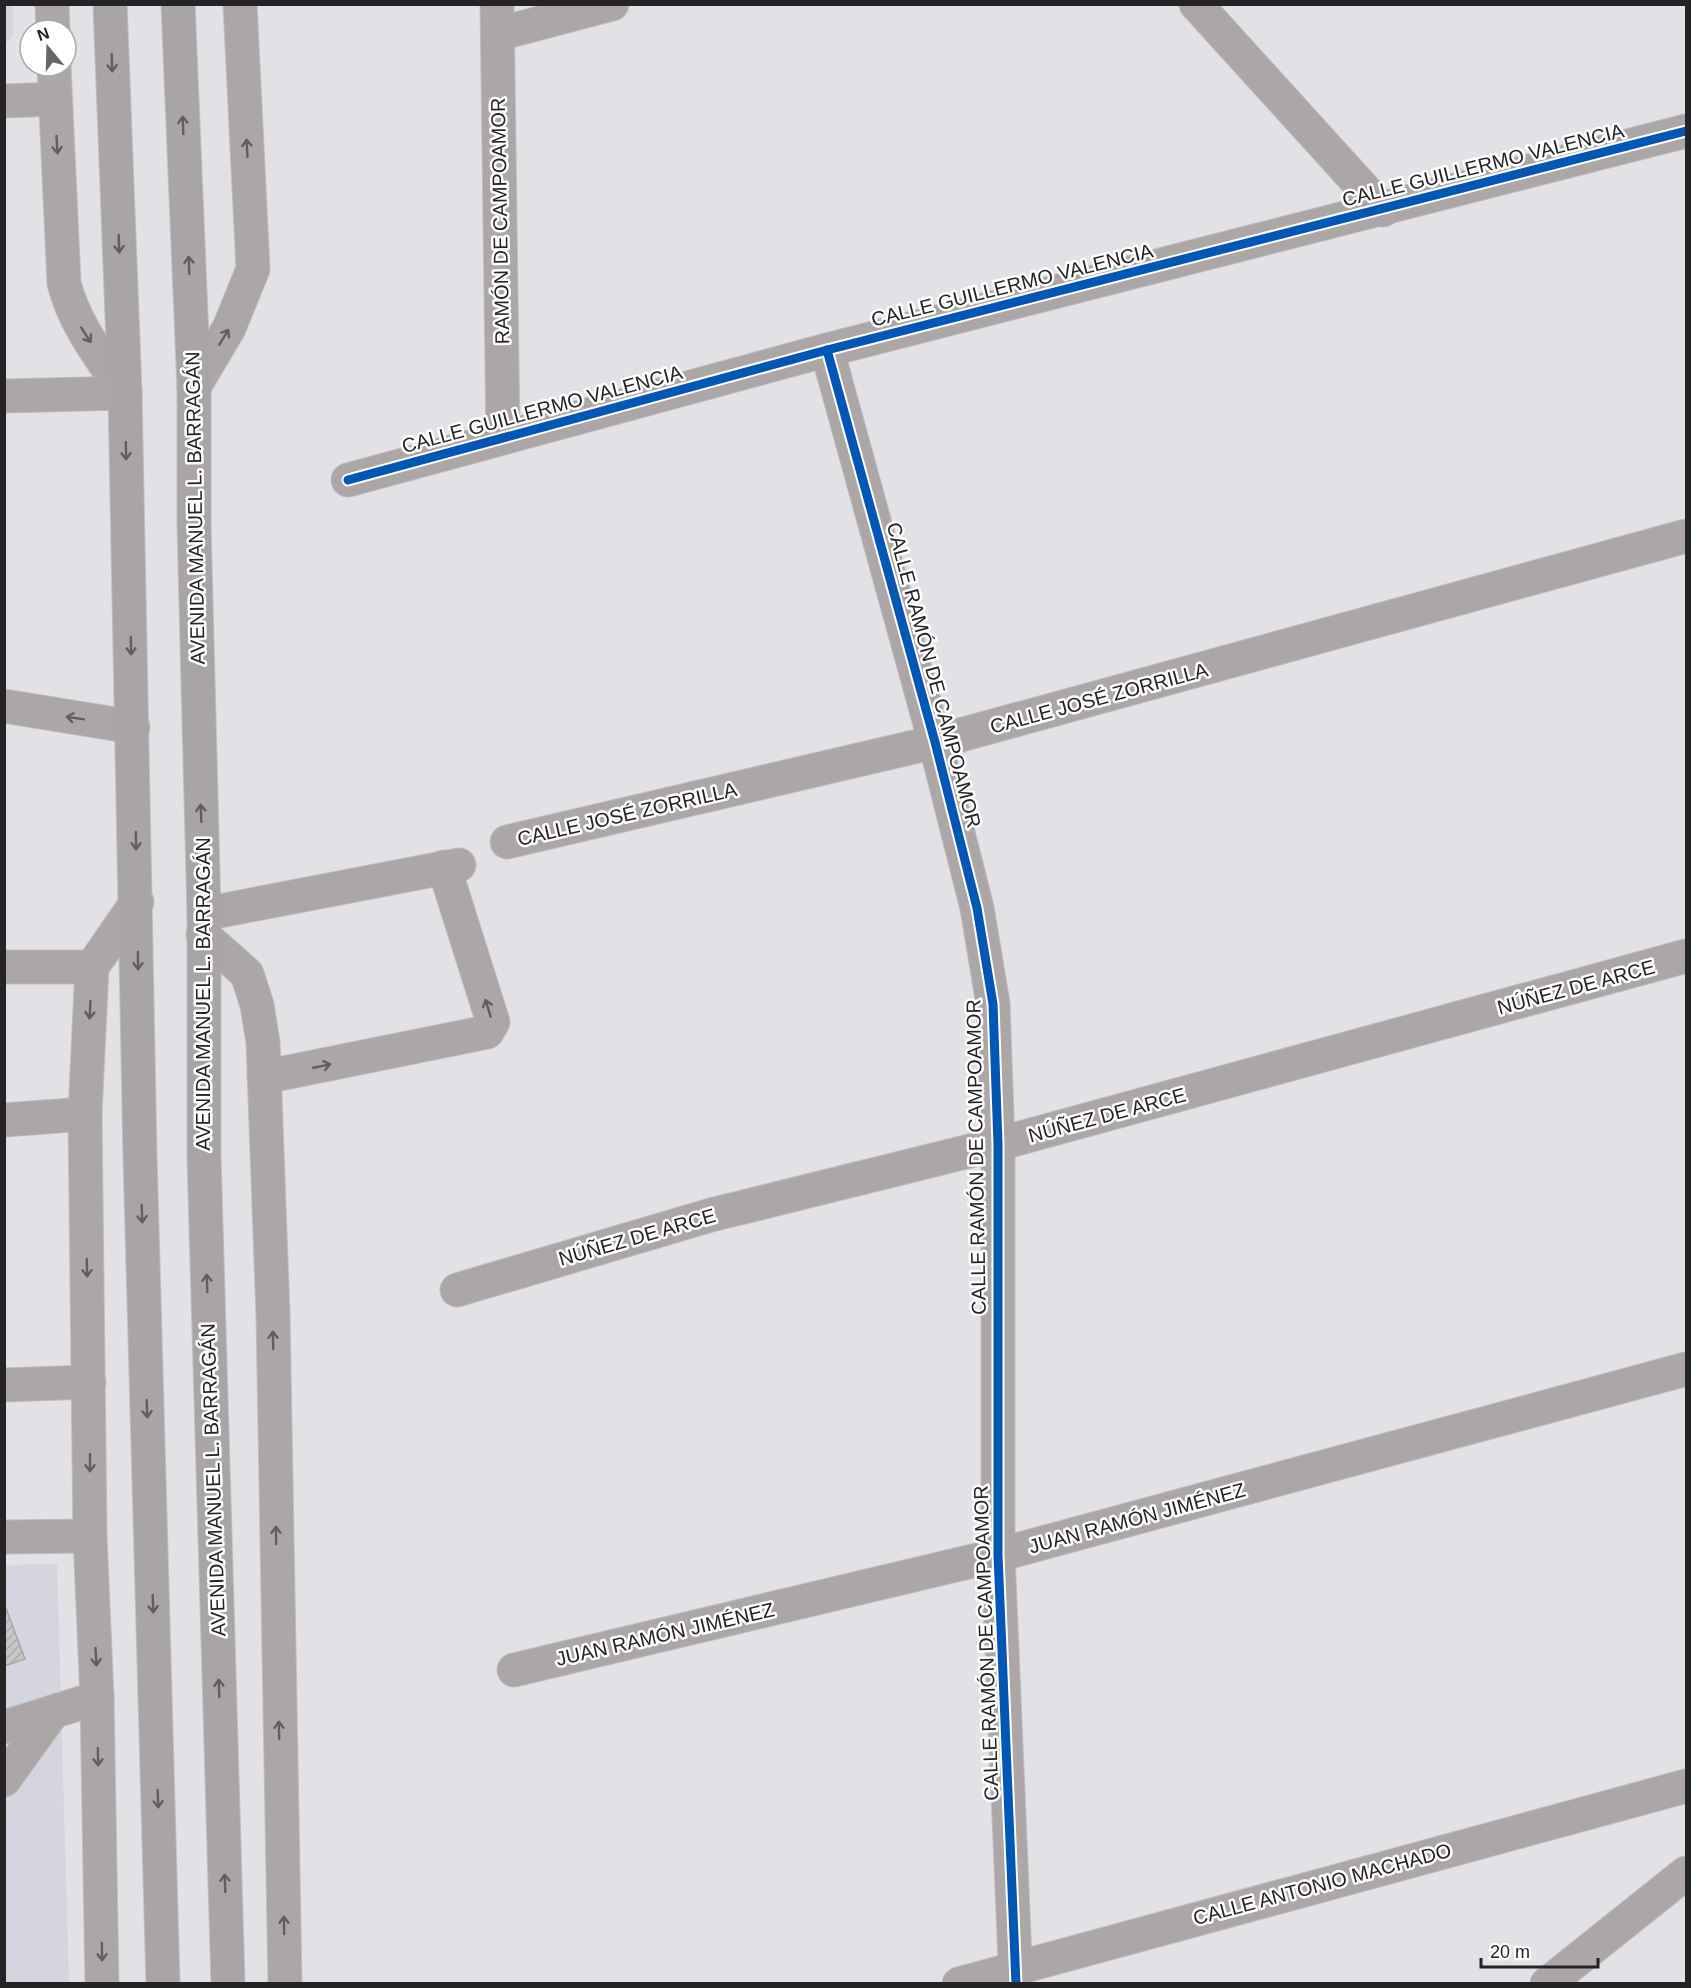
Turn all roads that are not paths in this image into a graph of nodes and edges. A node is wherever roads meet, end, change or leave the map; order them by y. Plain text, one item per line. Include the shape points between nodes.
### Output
1 (110, 4) edge
2 (178, 4) edge
3 (240, 4) edge
4 (612, 4) edge
5 (1196, 4) edge
6 (497, 19) edge
7 (54, 78) edge
8 (55, 99) junction
9 (4, 101) edge
10 (1686, 132) edge
11 (1383, 210) junction
12 (827, 351) junction
13 (194, 387) junction
14 (124, 393) junction
15 (4, 396) edge
16 (503, 437) junction
17 (348, 480) dead end
18 (1686, 536) edge
19 (4, 706) edge
20 (133, 727) junction
21 (935, 742) junction
22 (507, 842) dead end
23 (137, 902) junction
24 (204, 924) junction
25 (1686, 956) edge
26 (4, 967) edge
27 (92, 967) junction
28 (264, 1077) junction
29 (85, 1114) junction
30 (4, 1120) edge
31 (998, 1144) junction
32 (457, 1290) dead end
33 (1686, 1369) edge
34 (89, 1382) junction
35 (4, 1384) edge
36 (90, 1536) junction
37 (4, 1537) edge
38 (998, 1556) junction
39 (514, 1670) dead end
40 (98, 1698) junction
41 (53, 1712) junction
42 (4, 1727) edge
43 (4, 1780) edge
44 (1686, 1786) edge
45 (1686, 1873) edge
46 (1016, 1976) edge
47 (102, 1983) edge
48 (163, 1983) edge
49 (228, 1983) edge
50 (285, 1983) edge
51 (959, 1983) edge
52 (1547, 1983) edge

1 -> 14 highway
13 -> 2 highway, AVENIDA MANUEL L. BARRAGÁN
13 -> 3 street via 229,328 253,269
4 - 6 street
5 - 11 street
6 - 16 street, RAMÓN DE CAMPOAMOR
7 - 8 street
8 - 9 street
8 -> 14 street via 64,283 69,305
10 - 11 street, CALLE GUILLERMO VALENCIA
11 - 12 street, CALLE GUILLERMO VALENCIA
12 - 16 street, CALLE GUILLERMO VALENCIA
12 - 21 street, CALLE RAMÓN DE CAMPOAMOR
24 -> 13 highway, AVENIDA MANUEL L. BARRAGÁN
14 - 15 street
14 -> 20 highway
16 - 17 street, CALLE GUILLERMO VALENCIA
18 - 21 street, CALLE JOSÉ ZORRILLA
20 -> 19 street
20 -> 23 highway
21 - 22 street, CALLE JOSÉ ZORRILLA
21 - 31 street, CALLE RAMÓN DE CAMPOAMOR via 977,908 993,1004
23 - 27 street
23 -> 48 highway via 140,1156
24 - 28 street via 247,974 257,1005
28 -> 24 street via 487,1032 493,1022 452,866
49 -> 24 highway, AVENIDA MANUEL L. BARRAGÁN via 204,1157
25 - 31 street, NÚÑEZ DE ARCE
26 - 27 street
27 -> 29 street
50 -> 28 street via 273,1315
29 - 30 street
29 -> 34 street
31 - 32 street, NÚÑEZ DE ARCE via 711,1215
31 - 38 street, CALLE RAMÓN DE CAMPOAMOR
33 - 38 street, JUAN RAMÓN JIMÉNEZ
34 - 35 street
34 -> 36 street
36 - 37 street
36 -> 40 street
38 - 39 street, JUAN RAMÓN JIMÉNEZ
38 - 46 street, CALLE RAMÓN DE CAMPOAMOR
40 - 41 street
40 -> 47 street
41 - 42 street
41 - 43 street
44 - 46 street, CALLE ANTONIO MACHADO
45 - 52 street
46 - 51 street, CALLE ANTONIO MACHADO

